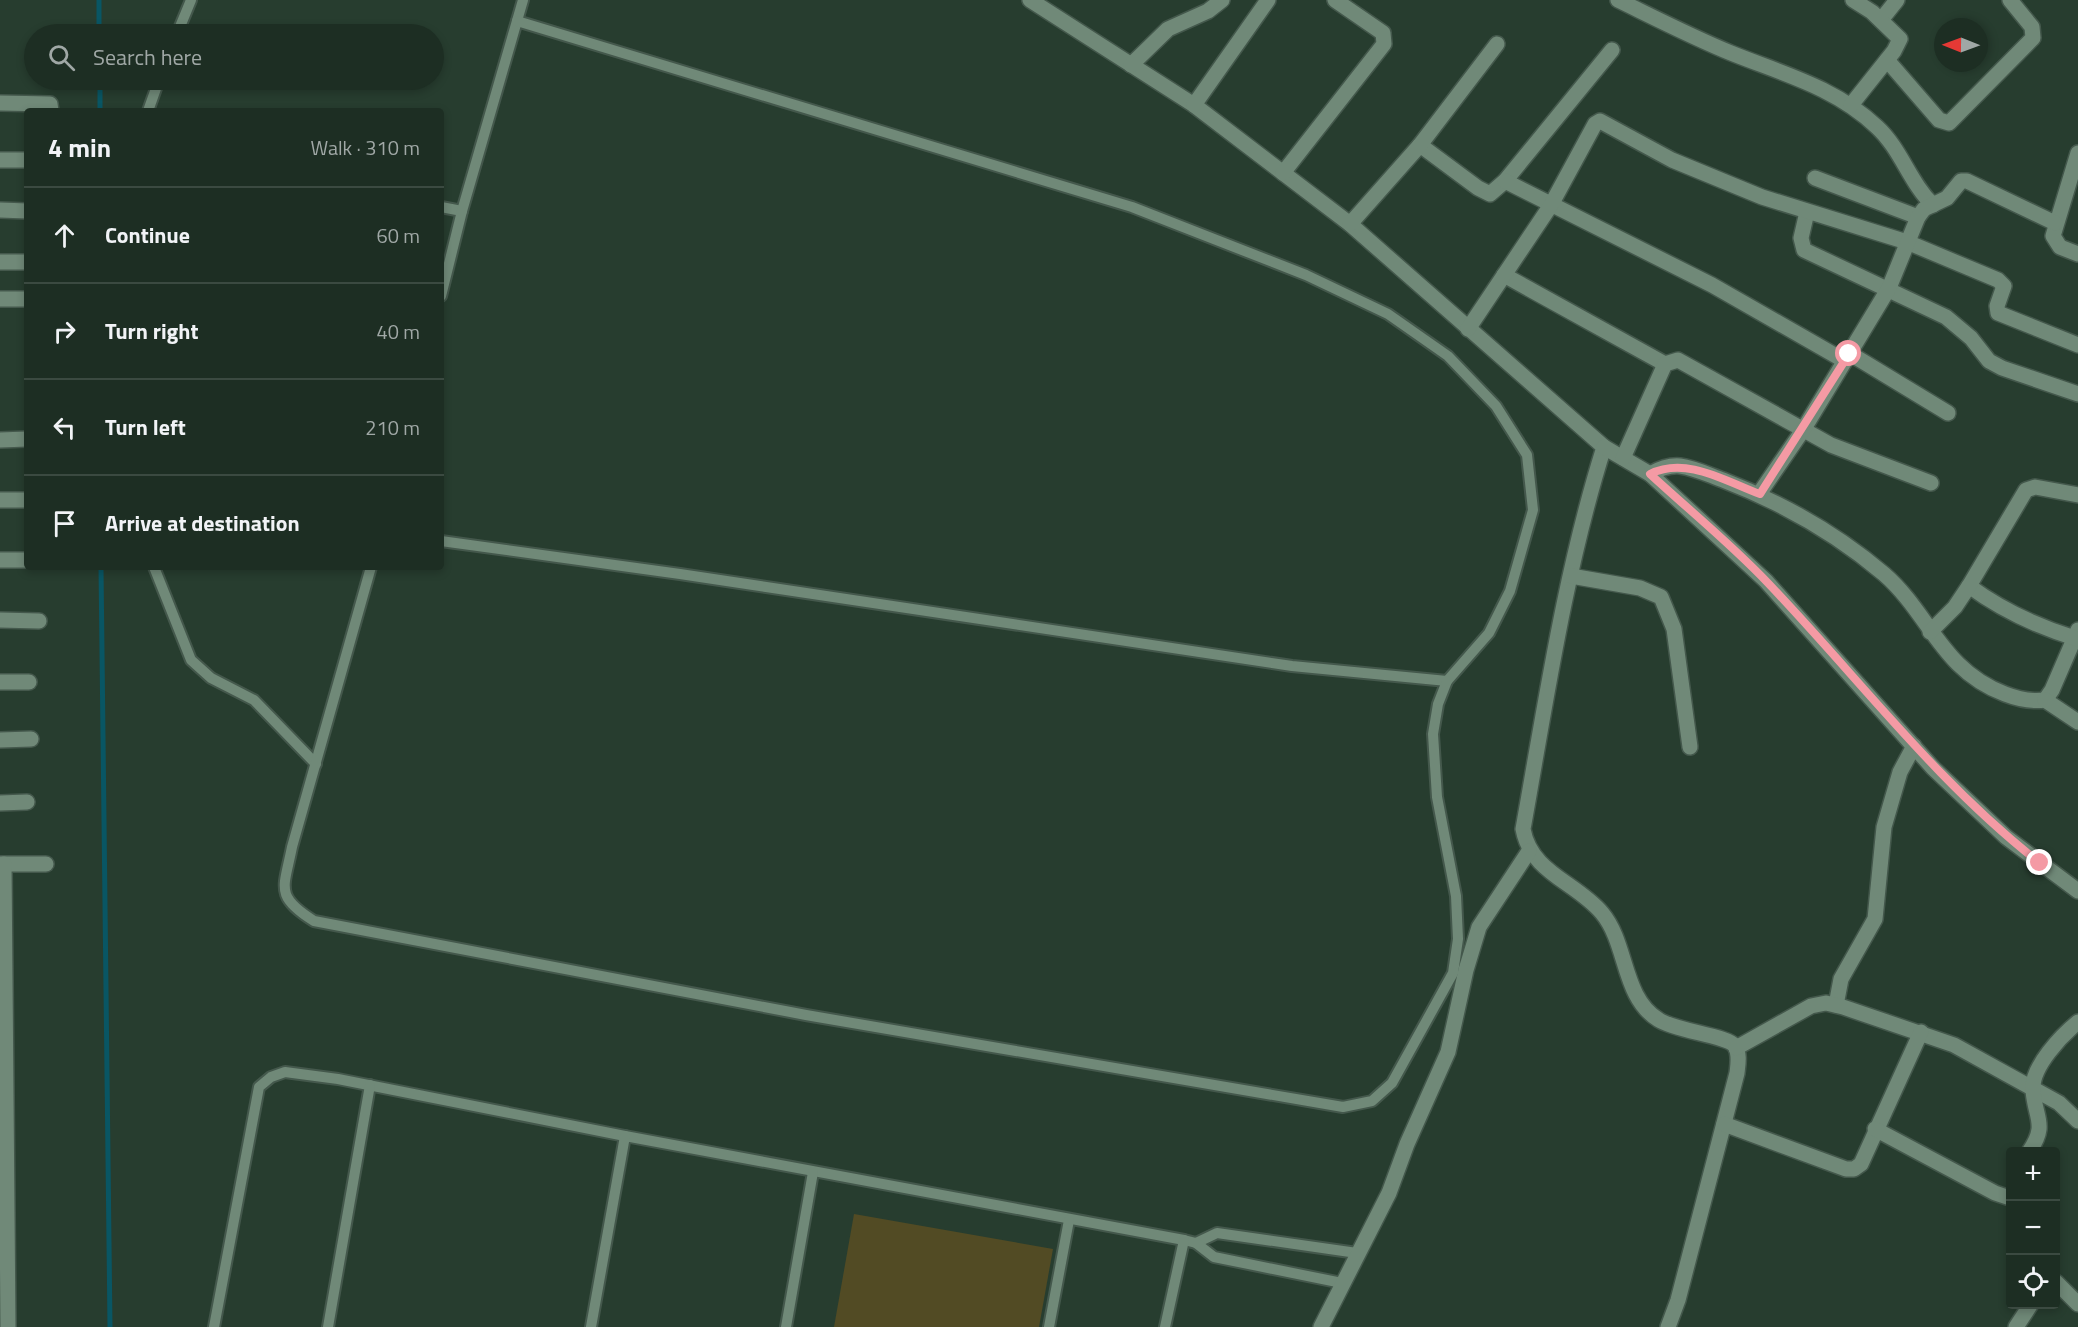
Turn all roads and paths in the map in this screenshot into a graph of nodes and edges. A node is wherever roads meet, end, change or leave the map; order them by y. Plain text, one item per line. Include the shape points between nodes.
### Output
1 (191, 0) edge
2 (523, 0) edge
3 (1030, 0) edge
4 (1221, 0) edge
5 (1268, 0) edge
6 (1335, 0) edge
7 (1618, 0) edge
8 (1853, 0) edge
9 (1897, 0) edge
10 (2010, 0) edge
11 (1881, 20) junction
12 (517, 21) junction
13 (181, 24) edge
14 (1497, 44) dead end
15 (1612, 50) dead end
16 (1887, 60) junction
17 (1131, 65) junction
18 (155, 90) edge
19 (0, 103) edge
20 (1194, 105) junction
21 (1851, 105) junction
22 (51, 108) edge
23 (149, 108) edge
24 (1420, 145) junction
25 (2078, 153) edge
26 (0, 160) edge
27 (24, 160) edge
28 (1283, 173) junction
29 (1815, 178) dead end
30 (1505, 181) junction
31 (1551, 205) junction
32 (1933, 205) junction
33 (444, 208) edge
34 (0, 210) edge
35 (24, 211) edge
36 (462, 211) junction
37 (1808, 212) junction
38 (1918, 217) junction
39 (2055, 223) junction
40 (1350, 224) junction
41 (1907, 242) junction
42 (2078, 254) edge
43 (0, 262) edge
44 (24, 262) edge
45 (1504, 275) junction
46 (444, 284) edge
47 (1888, 288) junction
48 (0, 299) edge
49 (24, 299) edge
50 (1468, 329) junction
51 (2078, 345) edge
52 (1847, 357) junction
53 (1665, 364) junction
54 (2078, 394) edge
55 (1948, 413) dead end
56 (1803, 430) junction
57 (0, 440) edge
58 (24, 440) edge
59 (1604, 447) junction
60 (1623, 458) junction
61 (1650, 474) junction
62 (1930, 483) dead end
63 (1760, 494) junction
64 (2078, 495) edge
65 (0, 500) edge
66 (24, 500) edge
67 (444, 541) edge
68 (0, 560) edge
69 (24, 560) edge
70 (155, 570) edge
71 (370, 570) edge
72 (1571, 576) junction
73 (1969, 586) junction
74 (0, 620) edge
75 (39, 621) dead end
76 (1930, 632) junction
77 (2077, 636) edge
78 (1447, 681) junction
79 (0, 682) edge
80 (30, 682) dead end
81 (2045, 700) junction
82 (2078, 722) edge
83 (32, 739) dead end
84 (0, 740) edge
85 (1914, 746) junction
86 (1690, 747) dead end
87 (316, 764) junction
88 (27, 802) dead end
89 (0, 803) edge
90 (1529, 851) junction
91 (2, 864) edge
92 (46, 864) dead end
93 (2078, 891) edge
94 (1836, 1005) junction
95 (2078, 1022) edge
96 (1921, 1032) junction
97 (1737, 1048) junction
98 (370, 1085) junction
99 (2032, 1087) junction
100 (2078, 1121) edge
101 (1724, 1124) junction
102 (1875, 1129) junction
103 (625, 1136) junction
104 (2032, 1147) edge
105 (813, 1172) junction
106 (2006, 1197) edge
107 (1069, 1220) junction
108 (1184, 1240) junction
109 (1196, 1243) junction
110 (1357, 1254) junction
111 (4, 1278) edge
112 (1342, 1283) junction
113 (2060, 1287) edge
114 (2078, 1304) edge
115 (2028, 1309) edge
116 (8, 1327) edge
117 (214, 1327) edge
118 (328, 1327) edge
119 (591, 1327) edge
120 (786, 1327) edge
121 (1049, 1327) edge
122 (1165, 1327) edge
123 (1321, 1327) edge
124 (1668, 1327) edge
125 (2016, 1327) edge

1 - 13 lane
2 - 12 lane
3 - 17 street
4 - 17 street via 1208,11 1168,29
5 - 20 street
6 - 28 street via 1383,33 1384,44
7 - 21 street via 1724,50 1822,88
8 - 11 street
9 - 11 street
10 - 16 street via 2032,27 2033,38 1949,123 1939,120
11 - 16 street via 1900,39
12 - 36 lane
12 - 78 lane via 1132,207 1316,280 1388,314 1448,356 1496,406 1527,455 1533,510 1505,602 1489,633
14 - 24 street
15 - 30 street
16 - 21 street
17 - 20 street
18 - 23 lane
19 - 22 street via 50,104
20 - 28 street
21 - 32 street via 1879,128 1900,153 1923,195
24 - 30 street via 1490,194
24 - 40 street
25 - 39 street
26 - 27 street
28 - 40 street
29 - 38 street
30 - 31 street
31 - 37 street via 1600,121 1672,160
31 - 45 street
31 - 52 street
32 - 38 street
32 - 39 street via 1947,198 1961,181 1967,181
33 - 36 lane
34 - 35 street
36 - 46 lane
37 - 41 street
37 - 47 street via 1801,238 1804,250
38 - 41 street
39 - 42 street via 2055,242
40 - 50 street
41 - 47 street
41 - 51 street via 1998,280 2004,286 1996,306 1998,313
43 - 44 street
45 - 50 street
45 - 53 street
47 - 52 street
47 - 54 street via 1958,326 1989,361
48 - 49 street
50 - 59 street
52 - 55 street
52 - 56 street
53 - 56 street via 1671,360 1686,362
53 - 60 street
56 - 62 street via 1831,445
56 - 63 street
57 - 58 street
59 - 60 street
59 - 72 street
60 - 61 street
61 - 63 street via 1663,468 1686,467
61 - 85 street via 1766,581
63 - 76 street via 1885,575
64 - 73 street via 2035,487 2026,489
65 - 66 street
67 - 78 lane via 1292,666
68 - 69 street
70 - 87 lane via 191,660 211,678 254,700
71 - 87 lane
72 - 86 street via 1640,588 1661,597 1674,629
72 - 90 street via 1523,829
73 - 76 street
73 - 77 street via 2027,622
74 - 75 street
76 - 81 street via 1963,671 1987,687 2018,699
77 - 81 street
78 - 87 lane via 1438,704 1433,744 1437,797 1456,896 1458,939 1453,973 1392,1083 1372,1101 1343,1107 806,1015 314,921 292,907 284,888
79 - 80 street
81 - 82 street
83 - 84 street
85 - 93 street via 2006,837
85 - 94 street via 1900,772 1884,827 1875,919 1841,979
88 - 89 street
90 - 97 street via 1603,914 1618,939 1642,1006 1674,1028 1730,1041
90 - 110 street via 1479,927 1448,1052 1389,1192
91 - 92 street
91 - 111 street
94 - 96 street
94 - 97 street via 1811,1006
95 - 99 street via 2061,1036 2038,1070
96 - 99 street via 1954,1045
96 - 102 street
97 - 101 street via 1737,1073
98 - 103 lane
98 - 117 lane via 285,1072 259,1087
98 - 118 lane
99 - 100 street via 2059,1103
99 - 104 street via 2040,1128
101 - 102 street via 1846,1169 1861,1164
101 - 124 street
102 - 106 street
103 - 105 lane
103 - 119 lane
105 - 107 lane
105 - 120 lane
107 - 108 lane
107 - 121 lane
108 - 109 lane
108 - 122 lane
109 - 110 lane via 1217,1233
109 - 112 lane via 1214,1257
110 - 112 street
111 - 116 street
112 - 123 street
113 - 114 street
115 - 125 street

